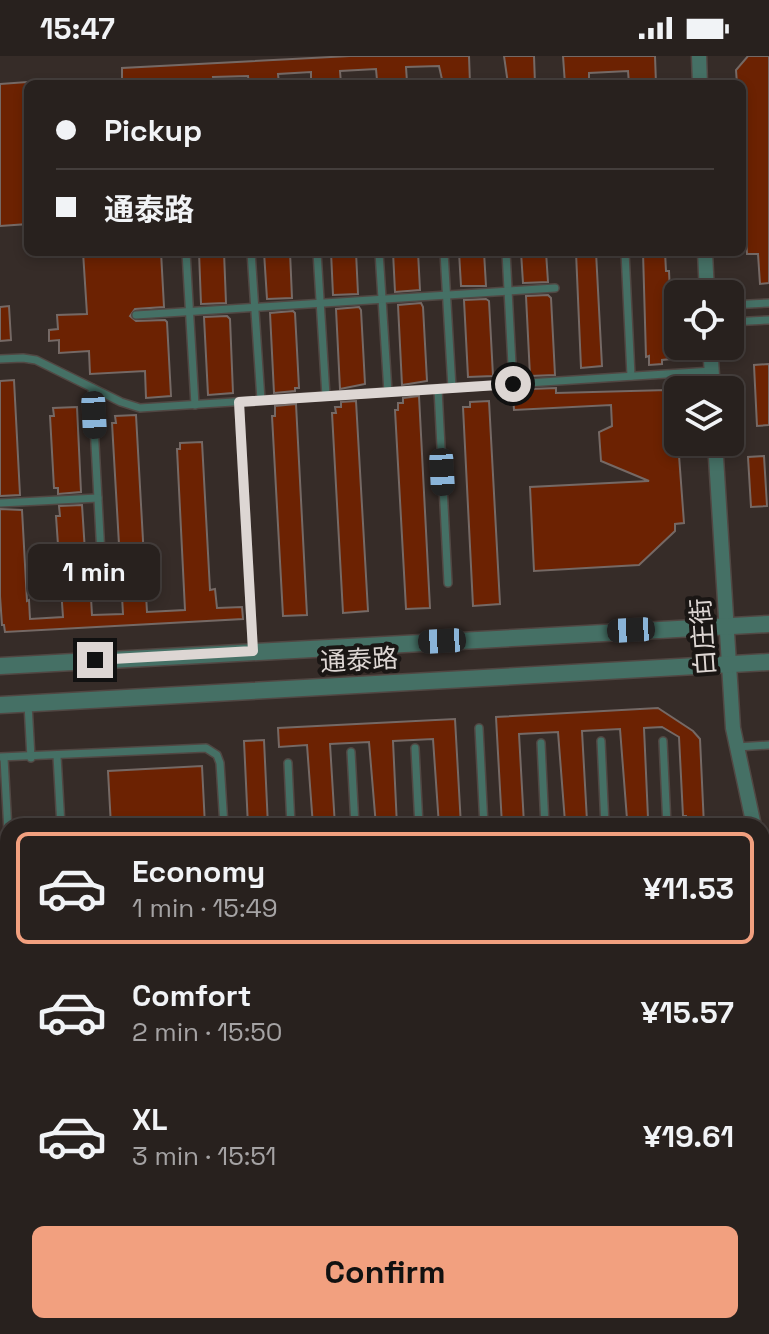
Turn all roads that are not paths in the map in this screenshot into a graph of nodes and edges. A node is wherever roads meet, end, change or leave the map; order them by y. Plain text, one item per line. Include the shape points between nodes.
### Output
1 (699, 56) edge
2 (700, 80) edge
3 (186, 256) edge
4 (251, 256) edge
5 (317, 256) edge
6 (379, 256) edge
7 (444, 256) edge
8 (506, 256) edge
9 (625, 256) edge
10 (705, 256) edge
11 (706, 280) edge
12 (555, 288) dead end
13 (508, 291) junction
14 (446, 295) junction
15 (382, 299) junction
16 (320, 303) junction
17 (769, 303) edge
18 (744, 304) edge
19 (255, 307) junction
20 (190, 311) junction
21 (136, 315) dead end
22 (769, 320) edge
23 (744, 321) edge
24 (0, 359) edge
25 (711, 360) edge
26 (712, 371) junction
27 (631, 376) junction
28 (712, 376) edge
29 (513, 384) junction
30 (92, 388) junction
31 (452, 388) junction
32 (438, 389) junction
33 (388, 392) junction
34 (326, 396) junction
35 (261, 400) junction
36 (239, 402) junction
37 (195, 405) junction
38 (716, 456) edge
39 (98, 498) junction
40 (0, 503) edge
41 (448, 583) dead end
42 (103, 592) dead end
43 (769, 624) edge
44 (725, 625) junction
45 (253, 651) junction
46 (769, 662) edge
47 (729, 663) junction
48 (0, 666) edge
49 (28, 703) junction
50 (0, 705) edge
51 (479, 728) dead end
52 (601, 741) dead end
53 (663, 741) dead end
54 (541, 743) dead end
55 (769, 745) edge
56 (737, 747) junction
57 (415, 748) dead end
58 (351, 752) dead end
59 (57, 756) junction
60 (2, 758) edge
61 (31, 758) junction
62 (288, 763) dead end
63 (7, 818) edge
64 (61, 818) edge
65 (223, 818) edge
66 (291, 818) edge
67 (355, 818) edge
68 (419, 818) edge
69 (484, 818) edge
70 (545, 818) edge
71 (605, 818) edge
72 (667, 818) edge
73 (752, 818) edge

1 - 2 street
3 - 20 lane
4 - 19 lane
5 - 16 lane
6 - 15 lane
7 - 14 lane
8 - 13 lane
9 - 27 lane
10 - 11 street
12 - 13 lane
13 - 14 lane
13 - 29 lane
14 - 15 lane
14 - 31 lane
15 - 16 lane
15 - 33 lane
16 - 19 lane
16 - 34 lane
17 - 18 lane
19 - 20 lane
19 - 35 lane
20 - 21 lane
20 - 37 lane
22 - 23 lane
24 - 30 lane via 36,360
25 - 26 street
26 - 27 lane
26 - 28 street
27 - 29 lane
29 - 31 lane
30 - 37 lane via 140,408
30 - 39 lane
31 - 32 lane
32 - 33 lane
32 - 41 lane
33 - 34 lane
34 - 35 lane
35 - 36 lane
36 - 37 lane
36 - 45 lane
38 - 44 street, 白庄街
39 - 40 lane
39 - 42 lane
43 - 44 street, 通泰路
44 - 45 street, 通泰路
44 - 47 street, 白庄街
45 - 48 street, 通泰路
46 - 47 street, 通泰路
47 - 49 street, 通泰路
47 - 56 street, 白庄街
49 - 50 street, 通泰路
49 - 61 lane
51 - 69 lane
52 - 71 lane
53 - 72 lane
54 - 70 lane
55 - 56 lane
56 - 73 street, 白庄街
57 - 68 lane
58 - 67 lane
59 - 61 lane
59 - 64 lane
59 - 65 lane via 206,748 220,763
60 - 61 lane
60 - 63 lane
62 - 66 lane

